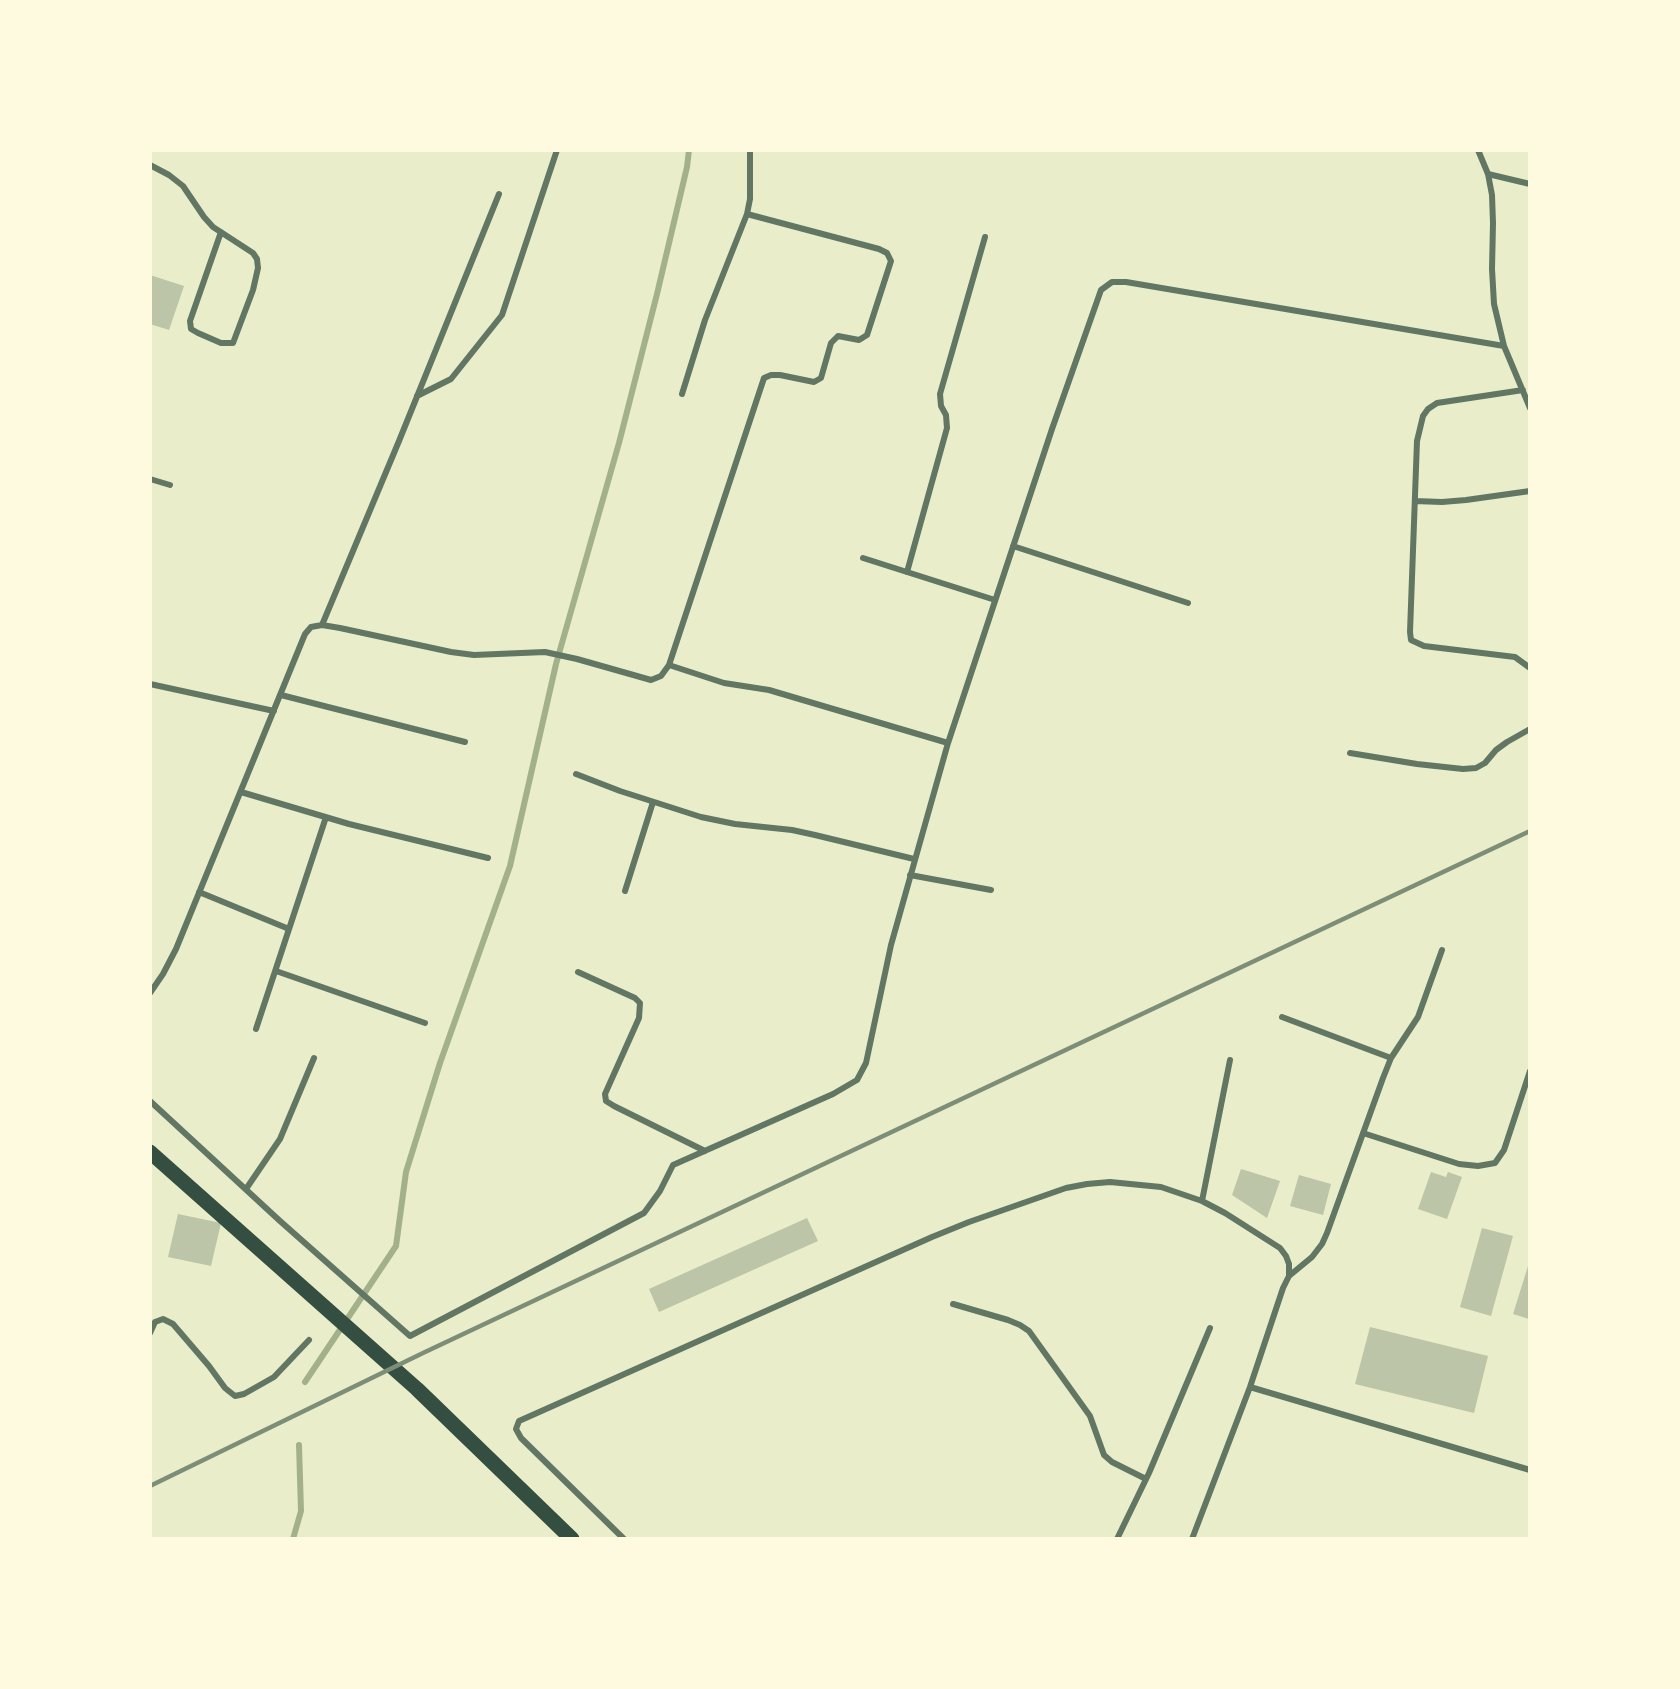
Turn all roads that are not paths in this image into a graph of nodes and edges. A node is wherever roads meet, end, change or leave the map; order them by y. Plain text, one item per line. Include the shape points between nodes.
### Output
1 (557, 150) edge
2 (750, 150) edge
3 (1478, 150) edge
4 (150, 165) edge
5 (1488, 174) junction
6 (1530, 184) edge
7 (499, 194) dead end
8 (747, 214) junction
9 (221, 232) junction
10 (985, 237) dead end
11 (1504, 345) junction
12 (1522, 390) junction
13 (681, 394) dead end
14 (417, 396) junction
15 (1530, 408) edge
16 (150, 479) edge
17 (170, 485) dead end
18 (1530, 491) edge
19 (1415, 501) junction
20 (1013, 546) junction
21 (863, 558) dead end
22 (907, 572) junction
23 (995, 600) junction
24 (1188, 603) dead end
25 (322, 625) junction
26 (669, 665) junction
27 (1530, 668) edge
28 (150, 684) edge
29 (280, 695) junction
30 (274, 711) junction
31 (1530, 729) edge
32 (465, 742) dead end
33 (948, 743) junction
34 (1350, 753) dead end
35 (576, 774) dead end
36 (241, 792) junction
37 (653, 802) junction
38 (326, 817) junction
39 (488, 858) dead end
40 (914, 859) junction
41 (910, 875) junction
42 (991, 890) dead end
43 (625, 891) dead end
44 (199, 892) junction
45 (289, 929) junction
46 (1442, 950) dead end
47 (276, 971) junction
48 (578, 972) dead end
49 (150, 993) edge
50 (1282, 1017) dead end
51 (425, 1023) dead end
52 (256, 1029) dead end
53 (314, 1058) dead end
54 (1391, 1058) junction
55 (1230, 1060) dead end
56 (1530, 1071) edge
57 (150, 1101) edge
58 (1363, 1133) junction
59 (705, 1151) junction
60 (150, 1152) edge
61 (246, 1190) junction
62 (1202, 1201) junction
63 (1289, 1276) junction
64 (953, 1304) dead end
65 (1210, 1328) dead end
66 (150, 1333) edge
67 (309, 1340) dead end
68 (1250, 1387) junction
69 (1530, 1470) edge
70 (1146, 1479) junction
71 (572, 1539) edge
72 (624, 1539) edge
73 (1117, 1539) edge
74 (1192, 1539) edge

1 - 14 street via 502,315 451,379
2 - 8 street
3 - 5 street
4 - 9 street via 183,186 204,217
5 - 6 street
5 - 11 street via 1492,195 1494,304
7 - 14 street
8 - 13 street
8 - 26 street via 879,249 891,261 867,335 859,340 838,336 831,343 821,378 814,382 780,375 764,378
9 - 9 street via 190,321 191,329 198,333 221,343 233,343 258,268 253,253
10 - 22 street via 940,394 947,428
11 - 12 street
11 - 20 street via 1112,282 1101,290
12 - 15 street
12 - 19 street via 1437,403 1428,409 1417,441
14 - 25 street
16 - 17 street
18 - 19 street via 1466,500
19 - 27 street via 1411,640 1424,646 1515,657
20 - 23 street
20 - 24 street
21 - 22 street
22 - 23 street
23 - 33 street
25 - 26 street via 474,655 545,652 651,680 661,676
25 - 29 street via 305,634
26 - 33 street
28 - 30 street
29 - 30 street
29 - 32 street
30 - 36 street
31 - 34 street via 1476,768 1417,764
33 - 40 street
35 - 37 street
36 - 38 street
36 - 44 street
37 - 40 street via 712,820 815,834
37 - 43 street
38 - 39 street
38 - 45 street
40 - 41 street
41 - 42 street
41 - 59 street via 866,1063 857,1080
44 - 45 street
44 - 49 street via 176,949
45 - 47 street
46 - 54 street via 1418,1017
47 - 51 street
47 - 52 street
48 - 59 street via 640,1003 639,1018 605,1094 606,1101
50 - 54 street
53 - 61 street via 280,1139
54 - 58 street
55 - 62 street
56 - 58 street via 1504,1150 1495,1162 1478,1166 1459,1164
57 - 61 street
58 - 63 street via 1322,1244
59 - 61 street via 673,1165 644,1213 410,1336
60 - 71 main road via 417,1389
62 - 63 street via 1280,1248 1289,1264
62 - 72 street via 1129,1183 1066,1188 932,1237 519,1421 516,1429 521,1438
63 - 68 street
64 - 70 street via 1008,1320 1029,1332 1090,1416 1104,1455
65 - 70 street
66 - 67 street via 155,1322 163,1319 173,1324 235,1396 274,1377
68 - 69 street
68 - 74 street
70 - 73 street

